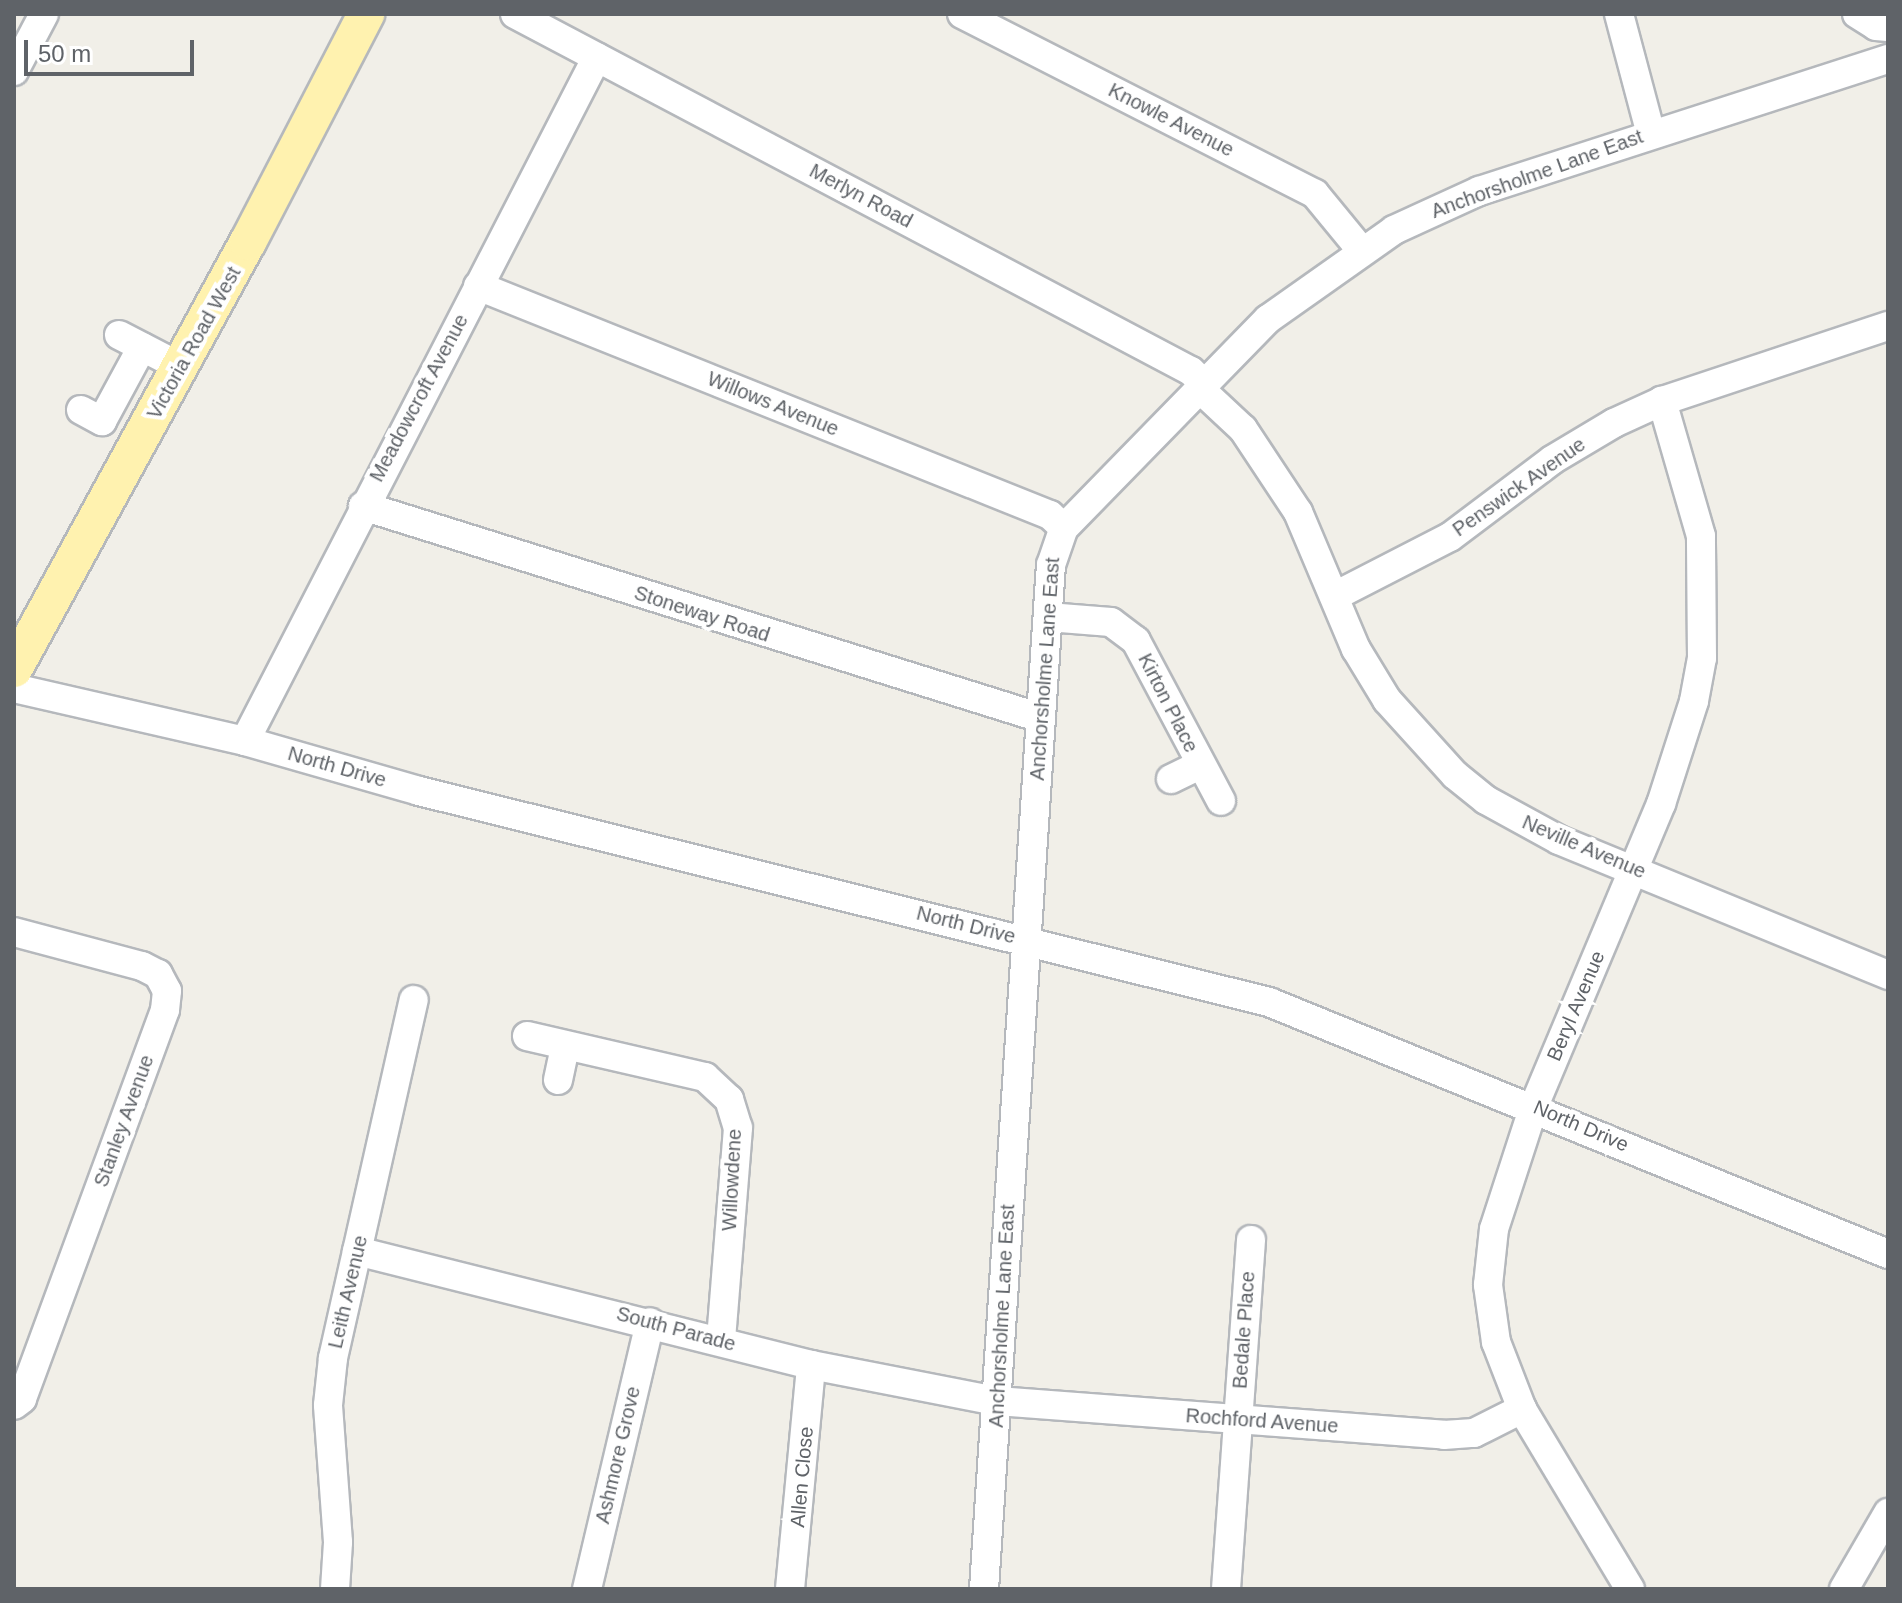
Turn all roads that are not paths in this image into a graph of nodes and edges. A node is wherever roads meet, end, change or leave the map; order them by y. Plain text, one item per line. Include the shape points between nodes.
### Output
1 (44, 14) edge
2 (366, 14) edge
3 (515, 14) edge
4 (962, 14) edge
5 (1619, 14) edge
6 (1847, 15) edge
7 (1888, 27) edge
8 (597, 57) junction
9 (1888, 59) edge
10 (14, 71) edge
11 (1651, 134) junction
12 (1361, 250) junction
13 (478, 286) junction
14 (1888, 326) edge
15 (181, 367) junction
16 (1201, 385) junction
17 (1662, 401) junction
18 (81, 410) dead end
19 (363, 506) junction
20 (1064, 528) junction
21 (1335, 596) junction
22 (1048, 617) junction
23 (14, 669) edge
24 (14, 688) edge
25 (1041, 718) junction
26 (245, 741) junction
27 (1200, 765) junction
28 (1171, 779) dead end
29 (1221, 801) dead end
30 (1634, 868) junction
31 (14, 932) edge
32 (1025, 939) junction
33 (1888, 975) edge
34 (414, 1000) dead end
35 (527, 1036) dead end
36 (565, 1046) junction
37 (558, 1080) dead end
38 (1534, 1106) junction
39 (1251, 1240) dead end
40 (357, 1251) junction
41 (1888, 1254) edge
42 (650, 1322) junction
43 (721, 1340) junction
44 (811, 1365) junction
45 (997, 1401) junction
46 (14, 1405) edge
47 (1522, 1409) junction
48 (1237, 1420) junction
49 (1888, 1513) edge
50 (335, 1589) edge
51 (587, 1589) edge
52 (790, 1589) edge
53 (984, 1589) edge
54 (1226, 1589) edge
55 (1630, 1589) edge
56 (1844, 1589) edge

1 - 10 street
2 - 15 main road, Victoria Road West
3 - 8 street, Merlyn Road
4 - 12 street, Knowle Avenue via 1315,194
5 - 11 street
6 - 7 street
8 - 13 street, Meadowcroft Avenue
8 - 16 street, Merlyn Road via 1191,371
9 - 11 street, Anchorsholme Lane East
11 - 12 street, Anchorsholme Lane East via 1435,208
12 - 16 street, Anchorsholme Lane East via 1268,319
13 - 19 street, Meadowcroft Avenue
13 - 20 street, Willows Avenue via 1050,515
14 - 17 street, Penswick Avenue
15 - 18 street via 130,341 102,421
15 - 23 main road, Victoria Road West
16 - 20 street, Anchorsholme Lane East
16 - 21 street, Neville Avenue via 1243,429 1273,472 1298,512
17 - 21 street, Penswick Avenue via 1552,460 1450,537
17 - 30 street, Beryl Avenue via 1701,536 1702,658 1687,737
19 - 25 street, Stoneway Road
19 - 26 street, Meadowcroft Avenue
20 - 22 street, Anchorsholme Lane East via 1053,551
21 - 30 street, Neville Avenue via 1356,649 1387,700 1455,775 1529,826
22 - 25 street, Anchorsholme Lane East
22 - 27 street, Kirton Place via 1099,619 1124,629 1136,641
24 - 26 street, North Drive
25 - 32 street, Anchorsholme Lane East
26 - 32 street, North Drive via 419,791
27 - 28 street, Kirton Place
27 - 29 street, Kirton Place
30 - 33 street, Neville Avenue
30 - 38 street, Beryl Avenue
31 - 46 street, Stanley Avenue via 142,966 158,974 167,991 165,1010 22,1399
32 - 38 street, North Drive via 1269,1002
32 - 45 street, Anchorsholme Lane East
34 - 40 street, Leith Avenue
35 - 36 street, Willowdene
36 - 37 street
36 - 43 street, Willowdene via 705,1077 729,1099 738,1128
38 - 41 street, North Drive
38 - 47 street, Beryl Avenue via 1494,1229 1488,1285 1496,1342
39 - 48 street, Bedale Place
40 - 42 street, South Parade
40 - 50 street, Leith Avenue via 328,1405 338,1542
42 - 43 street, South Parade
42 - 51 street, Ashmore Grove
43 - 44 street, South Parade
44 - 45 street, South Parade
44 - 52 street, Allen Close
45 - 48 street, Rochford Avenue
45 - 53 street, Anchorsholme Lane East
47 - 48 street, Rochford Avenue via 1474,1433 1444,1435
47 - 55 street, Beryl Avenue
48 - 54 street, Bedale Place
49 - 56 street

